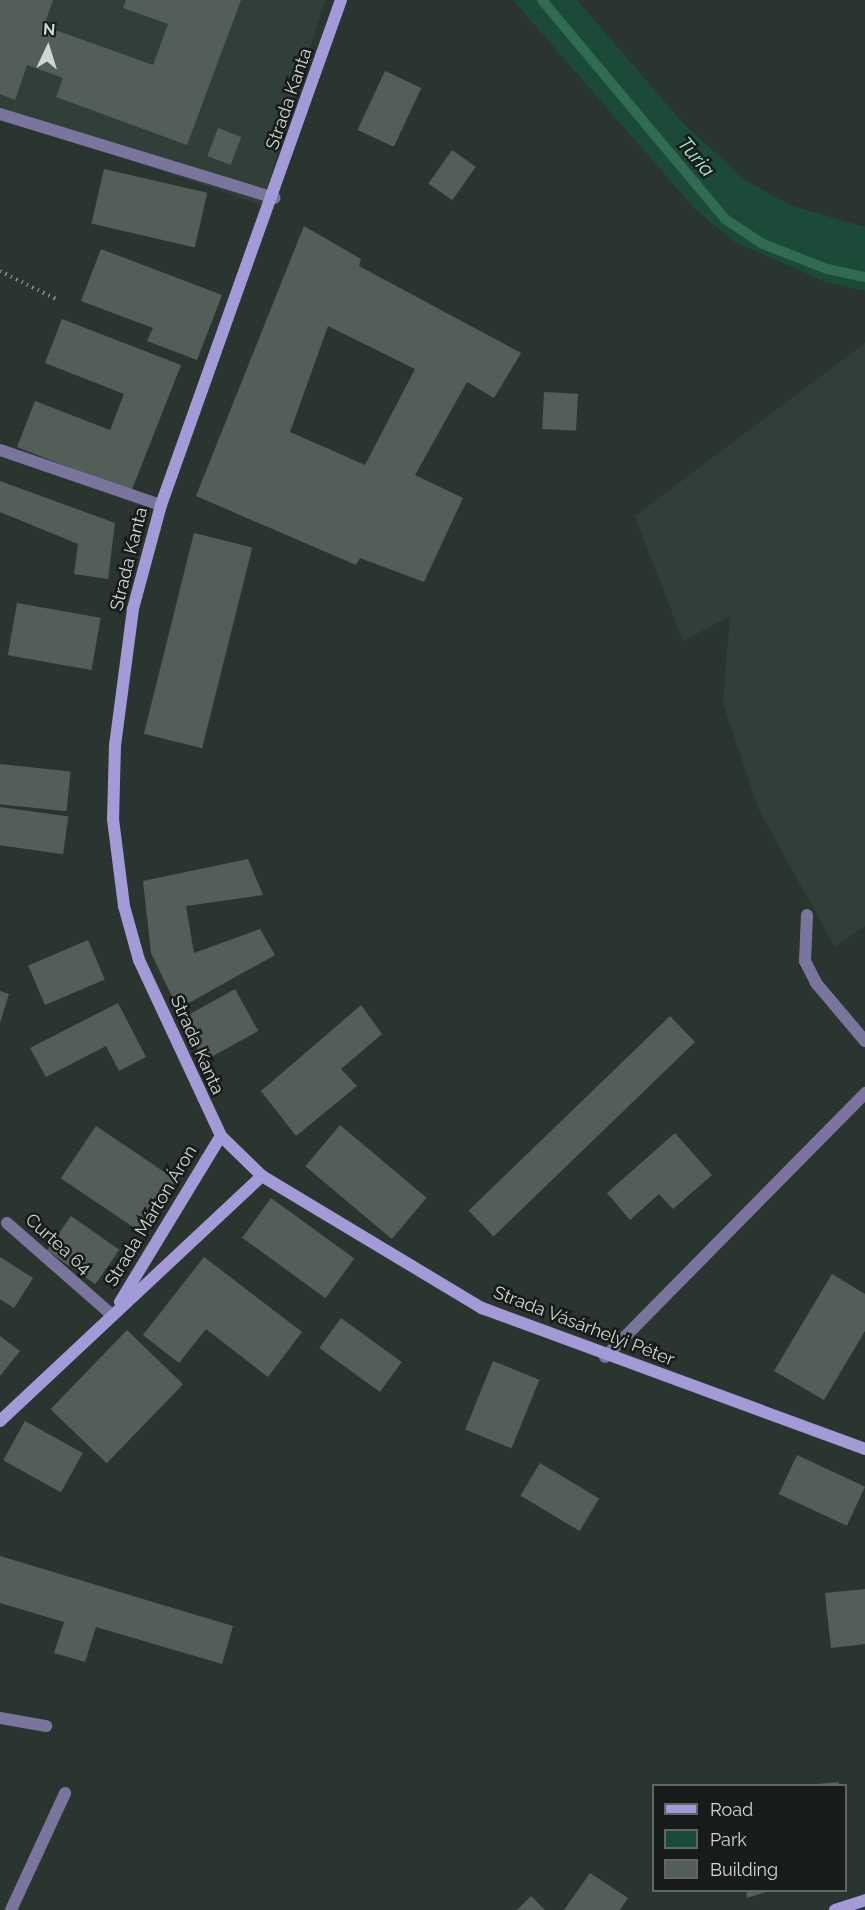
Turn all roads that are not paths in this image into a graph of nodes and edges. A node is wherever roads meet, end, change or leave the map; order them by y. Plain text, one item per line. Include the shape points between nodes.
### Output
1 (341, 0) edge
2 (0, 114) edge
3 (274, 198) junction
4 (0, 450) edge
5 (161, 505) junction
6 (807, 915) dead end
7 (865, 1041) edge
8 (865, 1093) edge
9 (221, 1136) junction
10 (262, 1176) junction
11 (7, 1223) dead end
12 (112, 1315) junction
13 (605, 1357) junction
14 (0, 1421) edge
15 (865, 1449) edge
16 (0, 1718) edge
17 (46, 1726) dead end
18 (65, 1793) dead end
19 (864, 1903) edge
20 (10, 1910) edge
21 (835, 1910) edge

1 - 3 street, Strada Kanta
2 - 3 street
3 - 5 street, Strada Kanta
4 - 5 street
5 - 9 street, Strada Kanta via 133,609 115,745 113,819 124,906 139,960
6 - 7 street via 808,968
8 - 13 street
9 - 10 street, Strada Vásárhelyi Péter
9 - 12 street, Strada Márton Áron
10 - 12 street, Strada Márton Áron
10 - 13 street, Strada Vásárhelyi Péter via 482,1308
11 - 12 street, Curtea 64
12 - 14 street, Strada Márton Áron
13 - 15 street, Strada Vásárhelyi Péter via 769,1410
16 - 17 street
18 - 20 street
19 - 21 street

